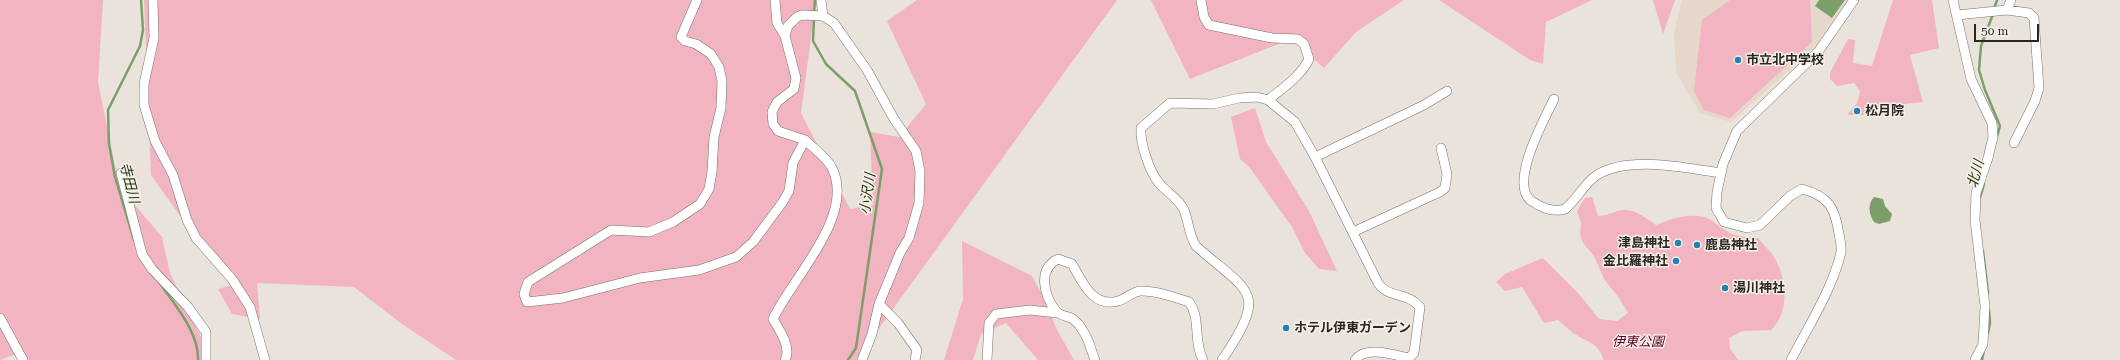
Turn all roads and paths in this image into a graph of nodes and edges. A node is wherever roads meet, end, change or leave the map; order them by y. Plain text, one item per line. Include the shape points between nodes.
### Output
1 (153, 0) edge
2 (697, 0) edge
3 (775, 0) edge
4 (821, 0) edge
5 (1202, 0) edge
6 (1854, 0) edge
7 (1953, 0) edge
8 (2011, 0) edge
9 (2007, 10) junction
10 (1957, 15) junction
11 (823, 16) junction
12 (785, 36) junction
13 (1447, 91) dead end
14 (1554, 99) dead end
15 (1268, 100) junction
16 (804, 140) junction
17 (2014, 143) dead end
18 (1441, 148) dead end
19 (1315, 157) junction
20 (121, 173) dead end
21 (1721, 173) junction
22 (1353, 232) junction
23 (879, 304) junction
24 (1057, 313) junction
25 (0, 318) edge
26 (23, 360) edge
27 (206, 360) edge
28 (265, 360) edge
29 (785, 360) edge
30 (862, 360) edge
31 (915, 360) edge
32 (987, 360) edge
33 (1095, 360) edge
34 (1203, 360) edge
35 (1222, 360) edge
36 (1355, 360) edge
37 (1791, 360) edge
38 (1975, 360) edge

1 - 28 street via 154,38 144,84 144,105 155,141 174,175 187,220 196,238 232,279 250,307
2 - 16 street via 681,37 712,54 719,67 722,81 721,108 714,137 709,189 700,204 673,222 649,232 611,230 528,282 524,294 527,302 563,298 640,278 699,270 736,257 753,242 789,191 792,163
3 - 12 street via 777,23
4 - 11 street
5 - 15 street via 1204,17 1209,25 1237,33 1298,39 1304,44 1309,58 1306,66
6 - 21 street via 1818,52 1737,131
7 - 10 street
8 - 9 street
9 - 10 street
9 - 17 street via 2029,13 2034,18 2038,88 2035,101
10 - 38 street via 1971,79 1992,123 1993,137 1976,194 1976,220 1985,306 1983,344
11 - 12 street via 796,17 788,26
11 - 23 street via 834,23 867,70 894,119 916,151 920,171 919,204 909,238
12 - 16 street via 796,78 794,89 777,102 772,112 773,124 778,131
13 - 19 street via 1424,105
14 - 21 street via 1527,161 1523,184 1530,200 1544,207 1561,211 1565,209 1595,176 1613,169 1657,164
15 - 19 street via 1295,122
15 - 35 street via 1257,97 1212,104 1170,103 1141,128 1140,138 1158,183 1183,208 1191,239 1204,254 1239,282 1249,298 1246,318
16 - 29 street via 832,168 837,186 834,208 824,238 773,318 785,340
18 - 22 street via 1446,174 1445,188
19 - 22 street
20 - 27 street via 142,254 206,332
21 - 37 street via 1716,208 1724,222 1747,228 1760,225 1790,196 1802,189 1818,193 1829,204 1837,219 1841,251 1829,285
22 - 36 street via 1383,290 1413,299 1420,307 1414,353 1409,358 1371,352 1357,356
23 - 30 street via 871,340
23 - 31 street via 898,323 917,350
24 - 32 street via 1030,310 996,314 989,323
24 - 33 street via 1073,319 1084,332
24 - 34 street via 1044,281 1045,269 1058,259 1072,264 1088,291 1104,302 1119,301 1139,291 1189,302 1195,313 1197,347
25 - 26 street

